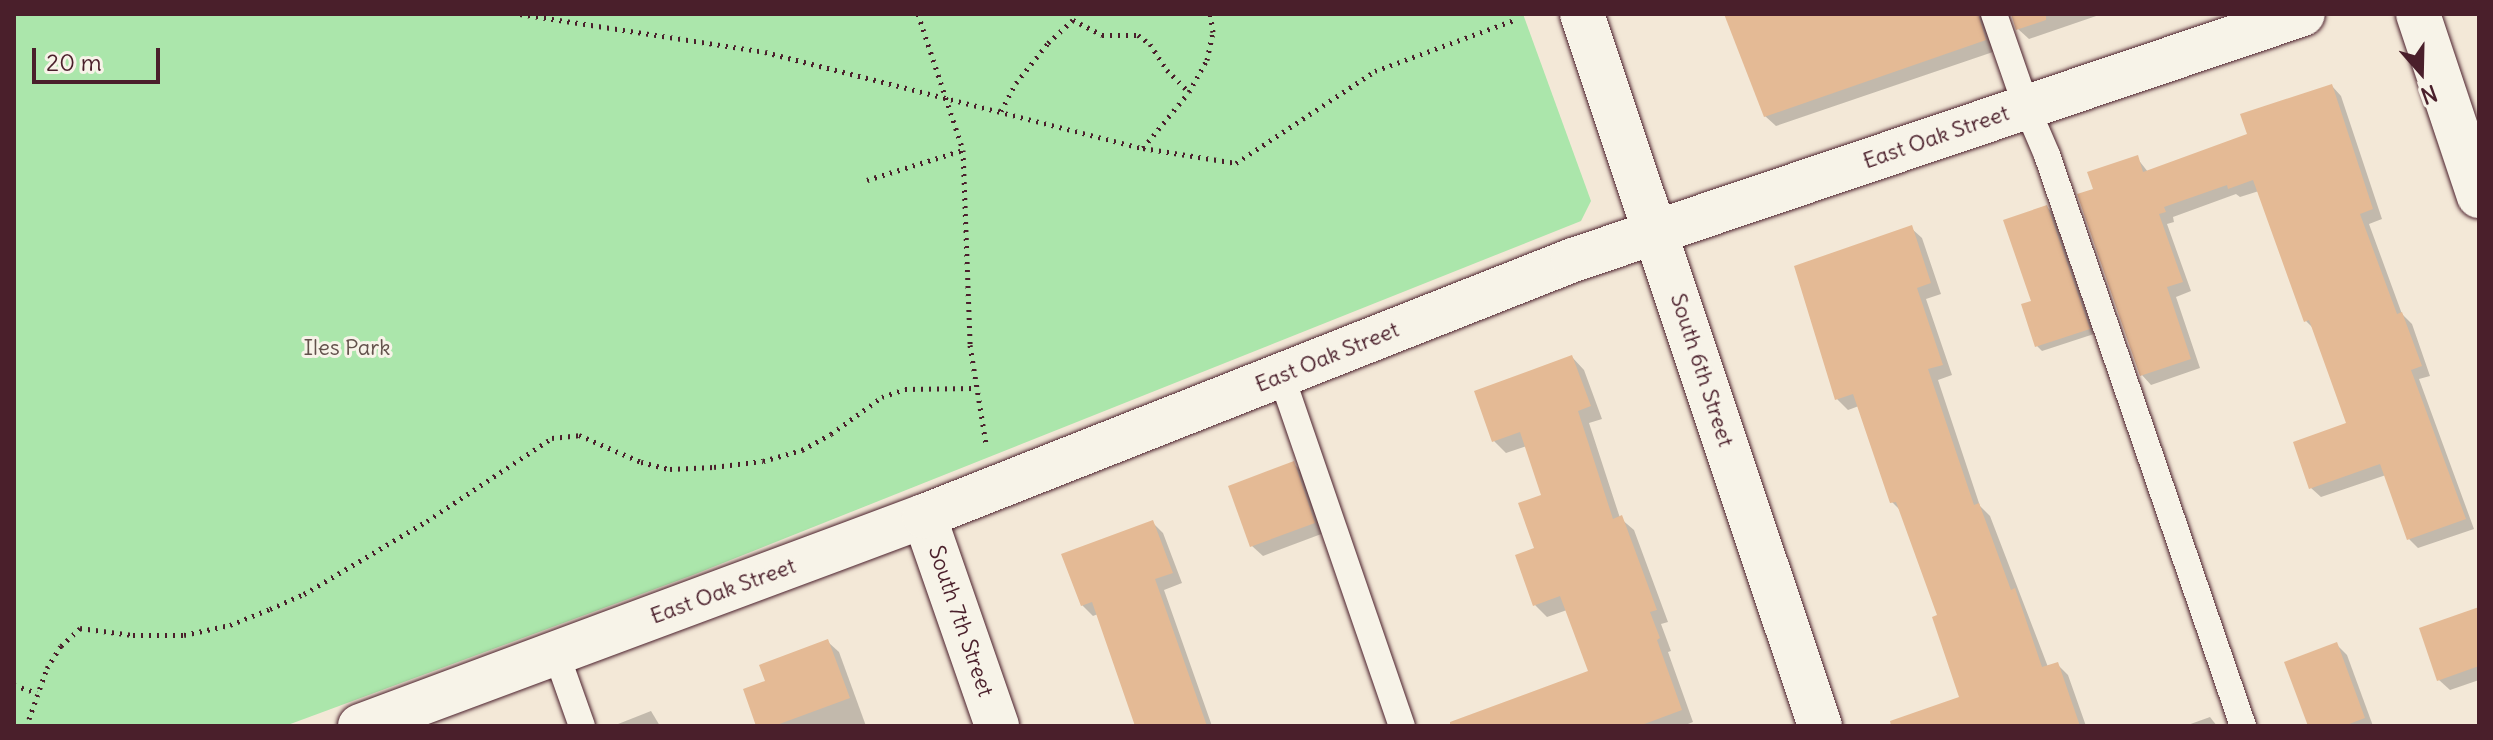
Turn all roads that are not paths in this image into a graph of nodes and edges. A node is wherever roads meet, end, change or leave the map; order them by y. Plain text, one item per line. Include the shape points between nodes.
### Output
1 (1582, 14) edge
2 (1994, 14) edge
3 (2303, 14) edge
4 (2418, 14) edge
5 (2026, 106) junction
6 (2479, 196) edge
7 (1656, 231) junction
8 (1281, 375) junction
9 (924, 516) junction
10 (556, 653) junction
11 (360, 726) edge
12 (582, 726) edge
13 (997, 726) edge
14 (1402, 726) edge
15 (1820, 726) edge
16 (2243, 726) edge

1 - 7 street, South 6th Street
2 - 5 lane
3 - 5 street, East Oak Street
4 - 6 street
5 - 7 street, East Oak Street
5 - 16 lane
7 - 8 street, East Oak Street
7 - 15 street, South 6th Street
8 - 9 street, East Oak Street
8 - 14 lane
9 - 10 street, East Oak Street
9 - 13 street, South 7th Street
10 - 11 street, East Oak Street
10 - 12 lane

